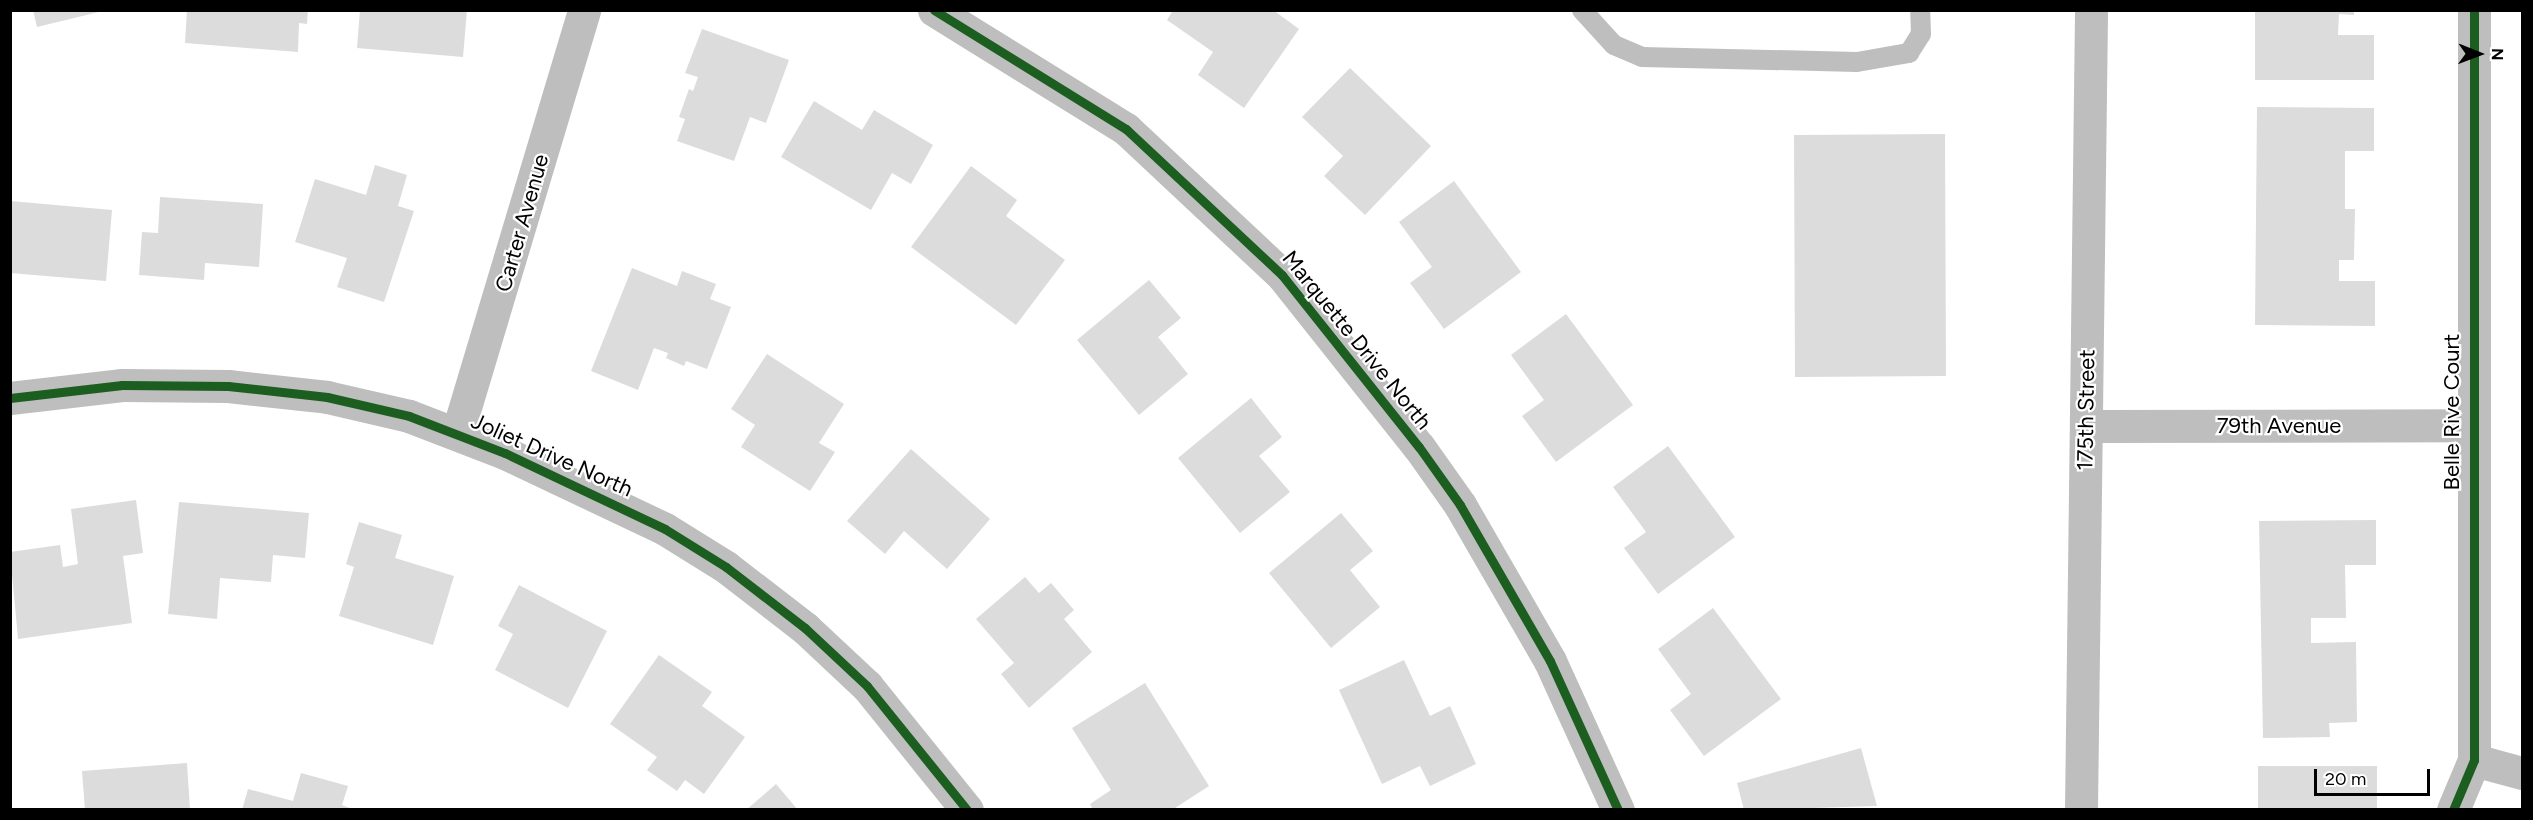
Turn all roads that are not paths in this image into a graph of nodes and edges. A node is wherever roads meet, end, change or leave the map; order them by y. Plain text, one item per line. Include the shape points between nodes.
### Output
1 (584, 10) edge
2 (934, 10) edge
3 (1582, 10) edge
4 (1920, 10) edge
5 (2091, 10) edge
6 (2474, 10) edge
7 (10, 398) edge
8 (2471, 425) junction
9 (2086, 426) junction
10 (457, 434) junction
11 (2474, 760) junction
12 (2523, 773) edge
13 (967, 810) edge
14 (1618, 810) edge
15 (2081, 810) edge
16 (2453, 810) edge

1 - 10 street, Carter Avenue
2 - 14 street, Marquette Drive North via 1126,129 1282,275 1419,447 1460,505 1550,661
3 - 4 lane via 1614,45 1642,57 1857,62 1909,53 1921,34
5 - 9 street, 175th Street
6 - 8 street, Belle Rive Court
7 - 10 street, Joliet Drive North via 122,385 228,386 327,397 409,416
8 - 9 street, 79th Avenue
8 - 11 street, Belle Rive Court
9 - 15 street, 175th Street
10 - 13 street, Joliet Drive North via 590,490 665,529 726,567 805,628 867,686
11 - 12 street
11 - 16 street, Belle Rive Court

